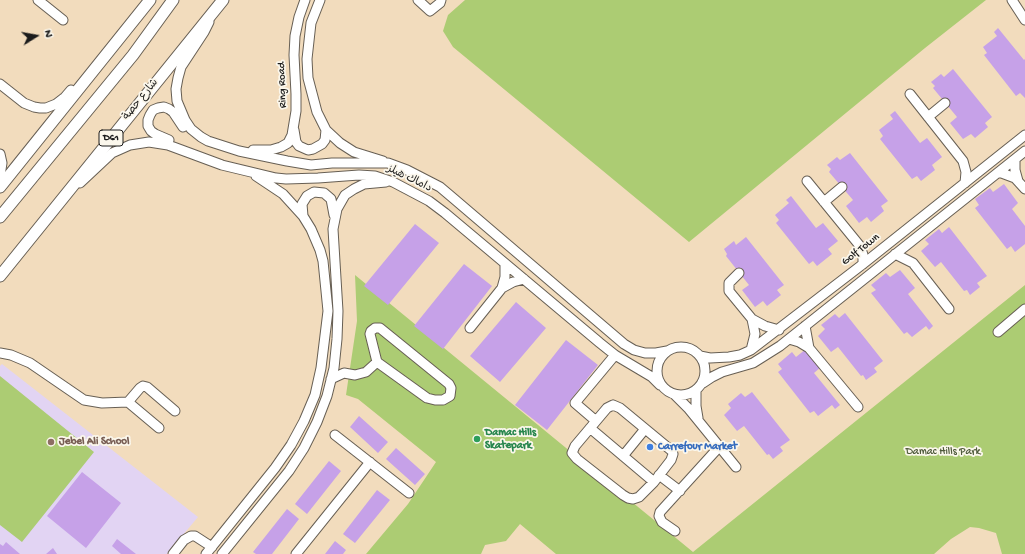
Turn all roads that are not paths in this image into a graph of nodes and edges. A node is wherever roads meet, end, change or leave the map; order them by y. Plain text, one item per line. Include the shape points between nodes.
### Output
1 (38, 0) edge
2 (150, 0) edge
3 (173, 0) edge
4 (223, 0) edge
5 (305, 0) edge
6 (320, 0) edge
7 (419, 0) edge
8 (441, 0) edge
9 (1012, 0) edge
10 (209, 17) junction
11 (63, 20) dead end
12 (1025, 20) edge
13 (108, 52) junction
14 (0, 84) edge
15 (910, 94) dead end
16 (945, 103) dead end
17 (928, 117) junction
18 (293, 127) junction
19 (326, 130) junction
20 (1025, 135) edge
21 (201, 137) junction
22 (240, 150) junction
23 (1025, 151) edge
24 (0, 154) edge
25 (192, 154) junction
26 (1015, 159) junction
27 (963, 161) junction
28 (388, 163) junction
29 (983, 168) junction
30 (250, 172) junction
31 (999, 172) junction
32 (0, 176) edge
33 (807, 181) dead end
34 (1018, 181) junction
35 (393, 182) junction
36 (965, 183) junction
37 (0, 187) edge
38 (842, 187) dead end
39 (1025, 190) edge
40 (61, 200) junction
41 (824, 202) junction
42 (303, 216) junction
43 (335, 216) junction
44 (0, 217) edge
45 (908, 244) junction
46 (860, 246) junction
47 (880, 250) junction
48 (896, 254) junction
49 (913, 263) junction
50 (506, 264) junction
51 (863, 264) junction
52 (739, 273) dead end
53 (0, 276) edge
54 (524, 280) junction
55 (502, 288) junction
56 (949, 309) dead end
57 (1025, 310) edge
58 (752, 318) junction
59 (805, 326) junction
60 (470, 328) dead end
61 (779, 330) junction
62 (998, 332) dead end
63 (789, 339) junction
64 (809, 348) junction
65 (751, 350) junction
66 (667, 351) junction
67 (0, 353) edge
68 (615, 355) junction
69 (700, 356) junction
70 (335, 361) junction
71 (376, 362) junction
72 (344, 373) junction
73 (332, 379) junction
74 (703, 383) junction
75 (660, 385) junction
76 (696, 391) junction
77 (675, 395) junction
78 (128, 402) junction
79 (858, 407) dead end
80 (175, 411) dead end
81 (699, 422) junction
82 (593, 424) junction
83 (159, 428) dead end
84 (645, 429) junction
85 (335, 435) dead end
86 (719, 447) junction
87 (623, 456) junction
88 (370, 462) junction
89 (736, 467) dead end
90 (656, 478) junction
91 (680, 491) junction
92 (409, 493) dead end
93 (672, 529) dead end
94 (209, 551) edge
95 (173, 554) edge
96 (222, 554) edge
97 (296, 554) edge

1 - 11 street
2 - 13 main road
3 - 44 main road via 133,55
4 - 10 main road, شارع حصة / D61
5 - 18 street, Ring Road via 298,17 295,36 296,110
6 - 19 street via 311,23 307,59 311,95 316,112
7 - 8 street via 430,12
9 - 12 street
10 - 21 street, داماك هيلز via 207,27 181,68 176,89 177,101 185,120
10 - 40 main road, شارع حصة / D61
13 - 14 street via 90,66 61,101 51,106 40,108 29,105
13 - 37 main road
15 - 17 street
16 - 17 street
17 - 27 street
18 - 19 street via 296,142 308,150 322,144
18 - 22 street, Ring Road via 288,143 281,147 271,150
19 - 28 street via 354,152
20 - 29 street, Golf Town
21 - 22 street, داماك هيلز
21 - 25 street via 189,132 169,109 158,108 150,115 148,126 151,131
22 - 28 street, داماك هيلز via 277,160 311,164
23 - 26 street
24 - 32 street
25 - 30 street, داماك هيلز
25 - 40 street, داماك هيلز via 158,142 130,144 112,153
26 - 31 street
26 - 34 street
27 - 29 street
27 - 36 street
28 - 66 street, داماك هيلز via 440,188 624,344 645,353
29 - 36 street, Golf Town
30 - 35 street, داماك هيلز via 286,179 375,176
30 - 42 street via 283,194
31 - 34 street
31 - 45 street
33 - 41 street
34 - 39 street
35 - 43 street via 364,184 354,189 345,195
35 - 50 street, داماك هيلز via 428,201
36 - 47 street, Golf Town
38 - 41 street
40 - 53 main road, شارع حصة / D61
41 - 46 street
42 - 43 street via 302,204 307,196 314,192 324,193 331,198
42 - 94 street via 311,229 323,261 328,311 315,395 291,445
43 - 70 street via 333,248 338,340
45 - 48 street
45 - 49 street
46 - 47 street
46 - 51 street
47 - 51 street, Golf Town
48 - 49 street
48 - 59 street
49 - 56 street
50 - 54 street, داماك هيلز
50 - 55 street
51 - 61 street, Golf Town
52 - 58 street via 730,281 728,288
54 - 55 street
54 - 68 street, داماك هيلز
55 - 60 street
57 - 62 street
58 - 61 street via 765,326
58 - 65 street via 755,334
59 - 63 street
59 - 64 street
61 - 65 street, Golf Town
63 - 64 street
63 - 74 street via 753,363 722,372
64 - 79 street
65 - 69 street, Golf Town via 729,357
66 - 69 street via 684,347
66 - 75 street via 660,358 657,367
67 - 78 street via 25,361 84,400 102,403
68 - 75 street, داماك هيلز via 652,377
68 - 82 street via 575,403
69 - 74 street via 705,369
70 - 72 street
70 - 73 street
71 - 71 street via 427,398 443,400 450,396 449,384 380,328 375,328 370,334
71 - 72 street via 366,372 354,375
72 - 73 street
73 - 96 street via 317,422 304,448 289,471
74 - 76 street
75 - 77 street
76 - 77 street via 683,396
76 - 81 street
77 - 81 street
78 - 80 street via 140,388 147,387
78 - 83 street
81 - 86 street
82 - 84 street via 609,406 613,405
82 - 87 street
82 - 90 street via 573,449 574,457 628,498 639,497
84 - 87 street
84 - 90 street via 673,454
85 - 88 street
86 - 89 street
86 - 91 street
87 - 90 street
88 - 92 street
88 - 97 street
90 - 91 street
91 - 93 street via 659,516 662,522
94 - 95 street via 195,536 191,536 184,540

